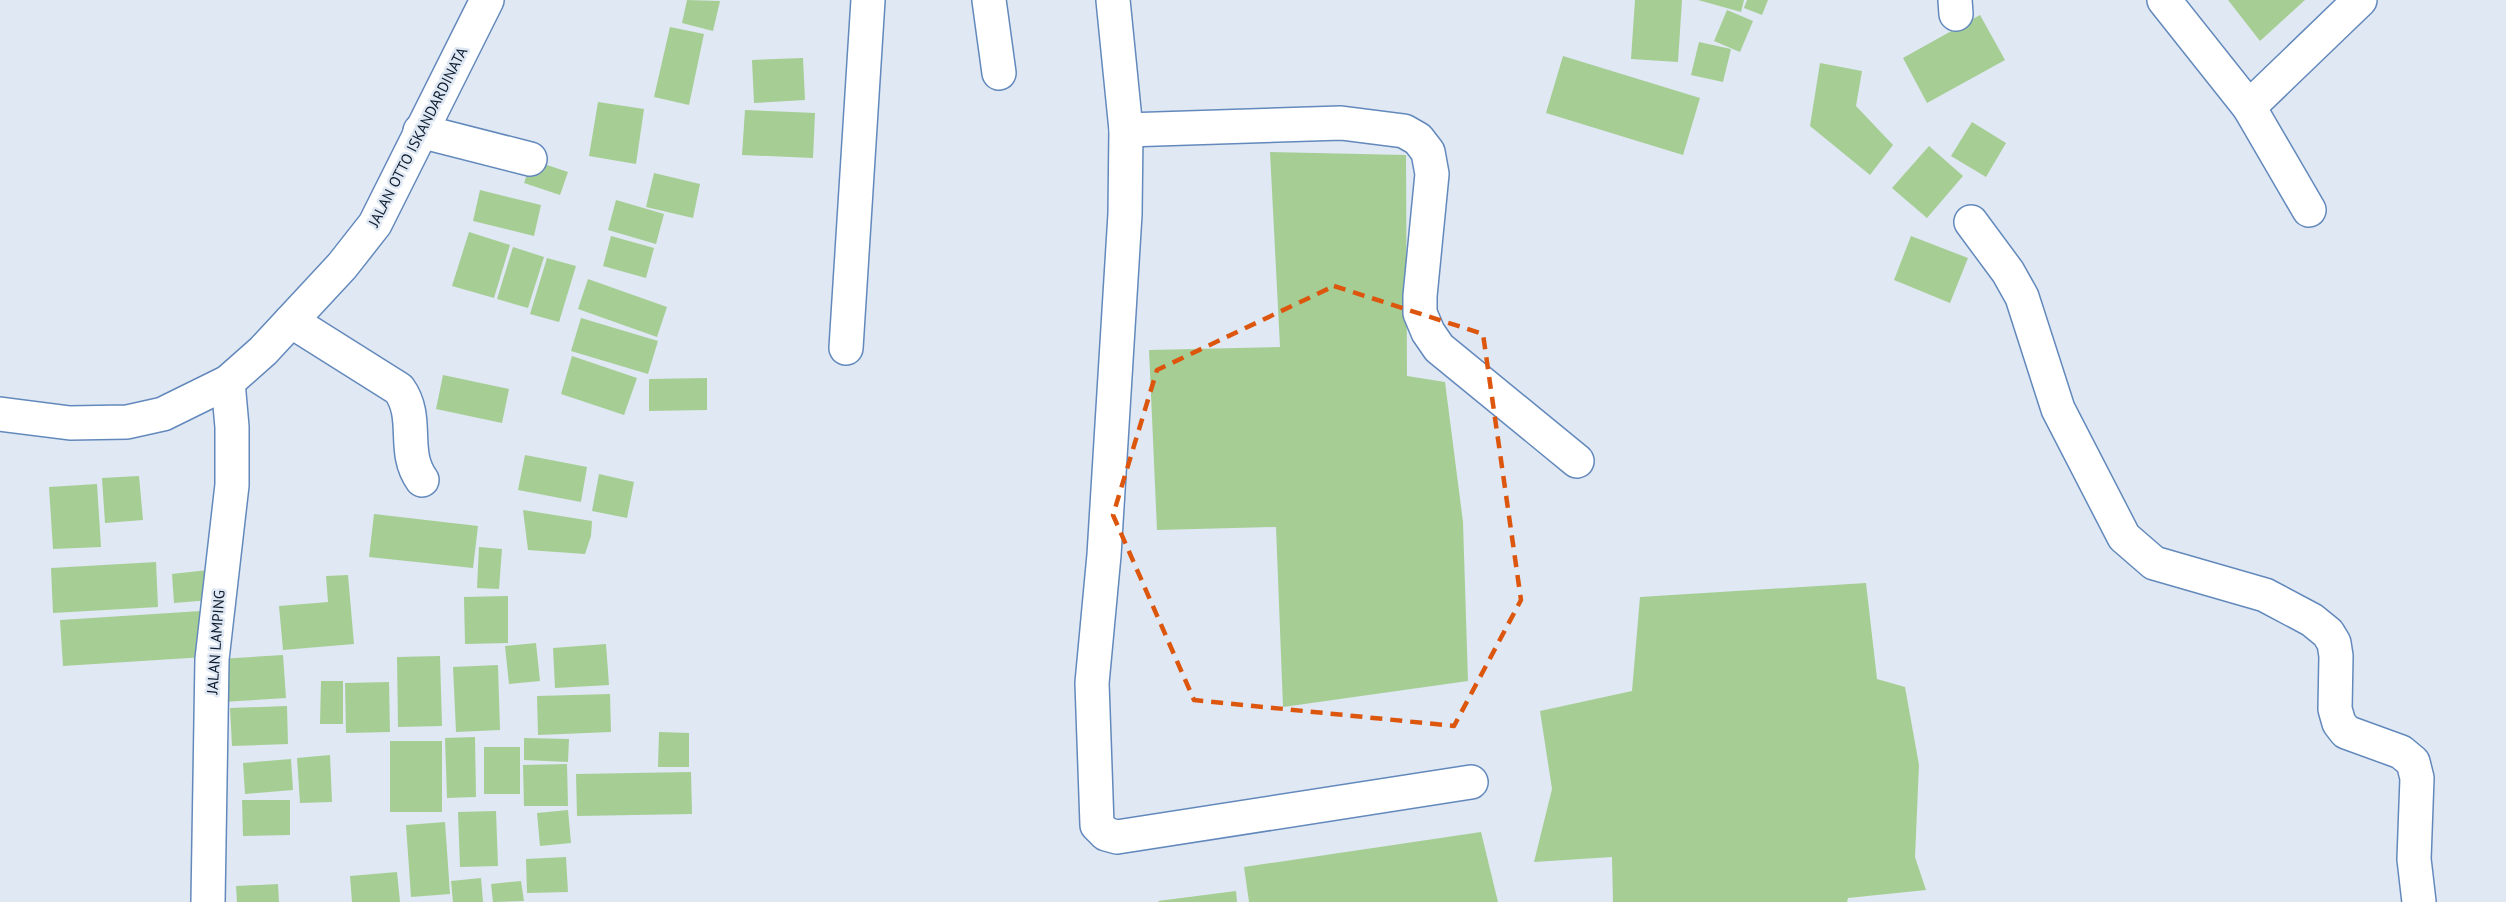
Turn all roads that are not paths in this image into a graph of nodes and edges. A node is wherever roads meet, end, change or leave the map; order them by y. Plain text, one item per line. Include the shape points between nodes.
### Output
1 (487, 0) edge
2 (868, 0) edge
3 (989, 0) edge
4 (1113, 0) edge
5 (2164, 0) edge
6 (2360, 0) edge
7 (999, 73) dead end
8 (2248, 107) junction
9 (1126, 130) junction
10 (420, 131) junction
11 (530, 159) dead end
12 (2309, 210) dead end
13 (1971, 222) dead end
14 (291, 321) junction
15 (846, 348) dead end
16 (228, 382) junction
17 (0, 414) edge
18 (1577, 461) dead end
19 (423, 480) dead end
20 (1471, 782) dead end
21 (208, 902) edge
22 (2419, 902) edge

1 - 10 street, JALAN OTTO ISKANDARDINATA
2 - 15 street
3 - 7 street
4 - 9 street
5 - 8 street
6 - 8 street
8 - 12 street
9 - 18 street via 1341,123 1404,131 1418,139 1428,152 1432,174 1420,296 1420,313 1428,332 1453,361
9 - 20 street via 1125,226 1092,683 1097,825 1106,834 1117,837
10 - 11 street
10 - 14 street, JALAN OTTO ISKANDARDINATA via 375,224
13 - 22 street via 2022,297 2058,409 2124,537 2154,563 2265,595 2328,633 2336,656 2335,709 2339,723 2346,732 2401,752 2412,762 2417,778 2414,858
14 - 16 street, JALAN OTTO ISKANDARDINATA
14 - 19 street via 399,389 407,399 411,458
16 - 17 street, JALAN OTTO ISKANDARDINATA via 163,414 127,422 70,423
16 - 21 street, JALAN LAMPING via 232,485 213,659

